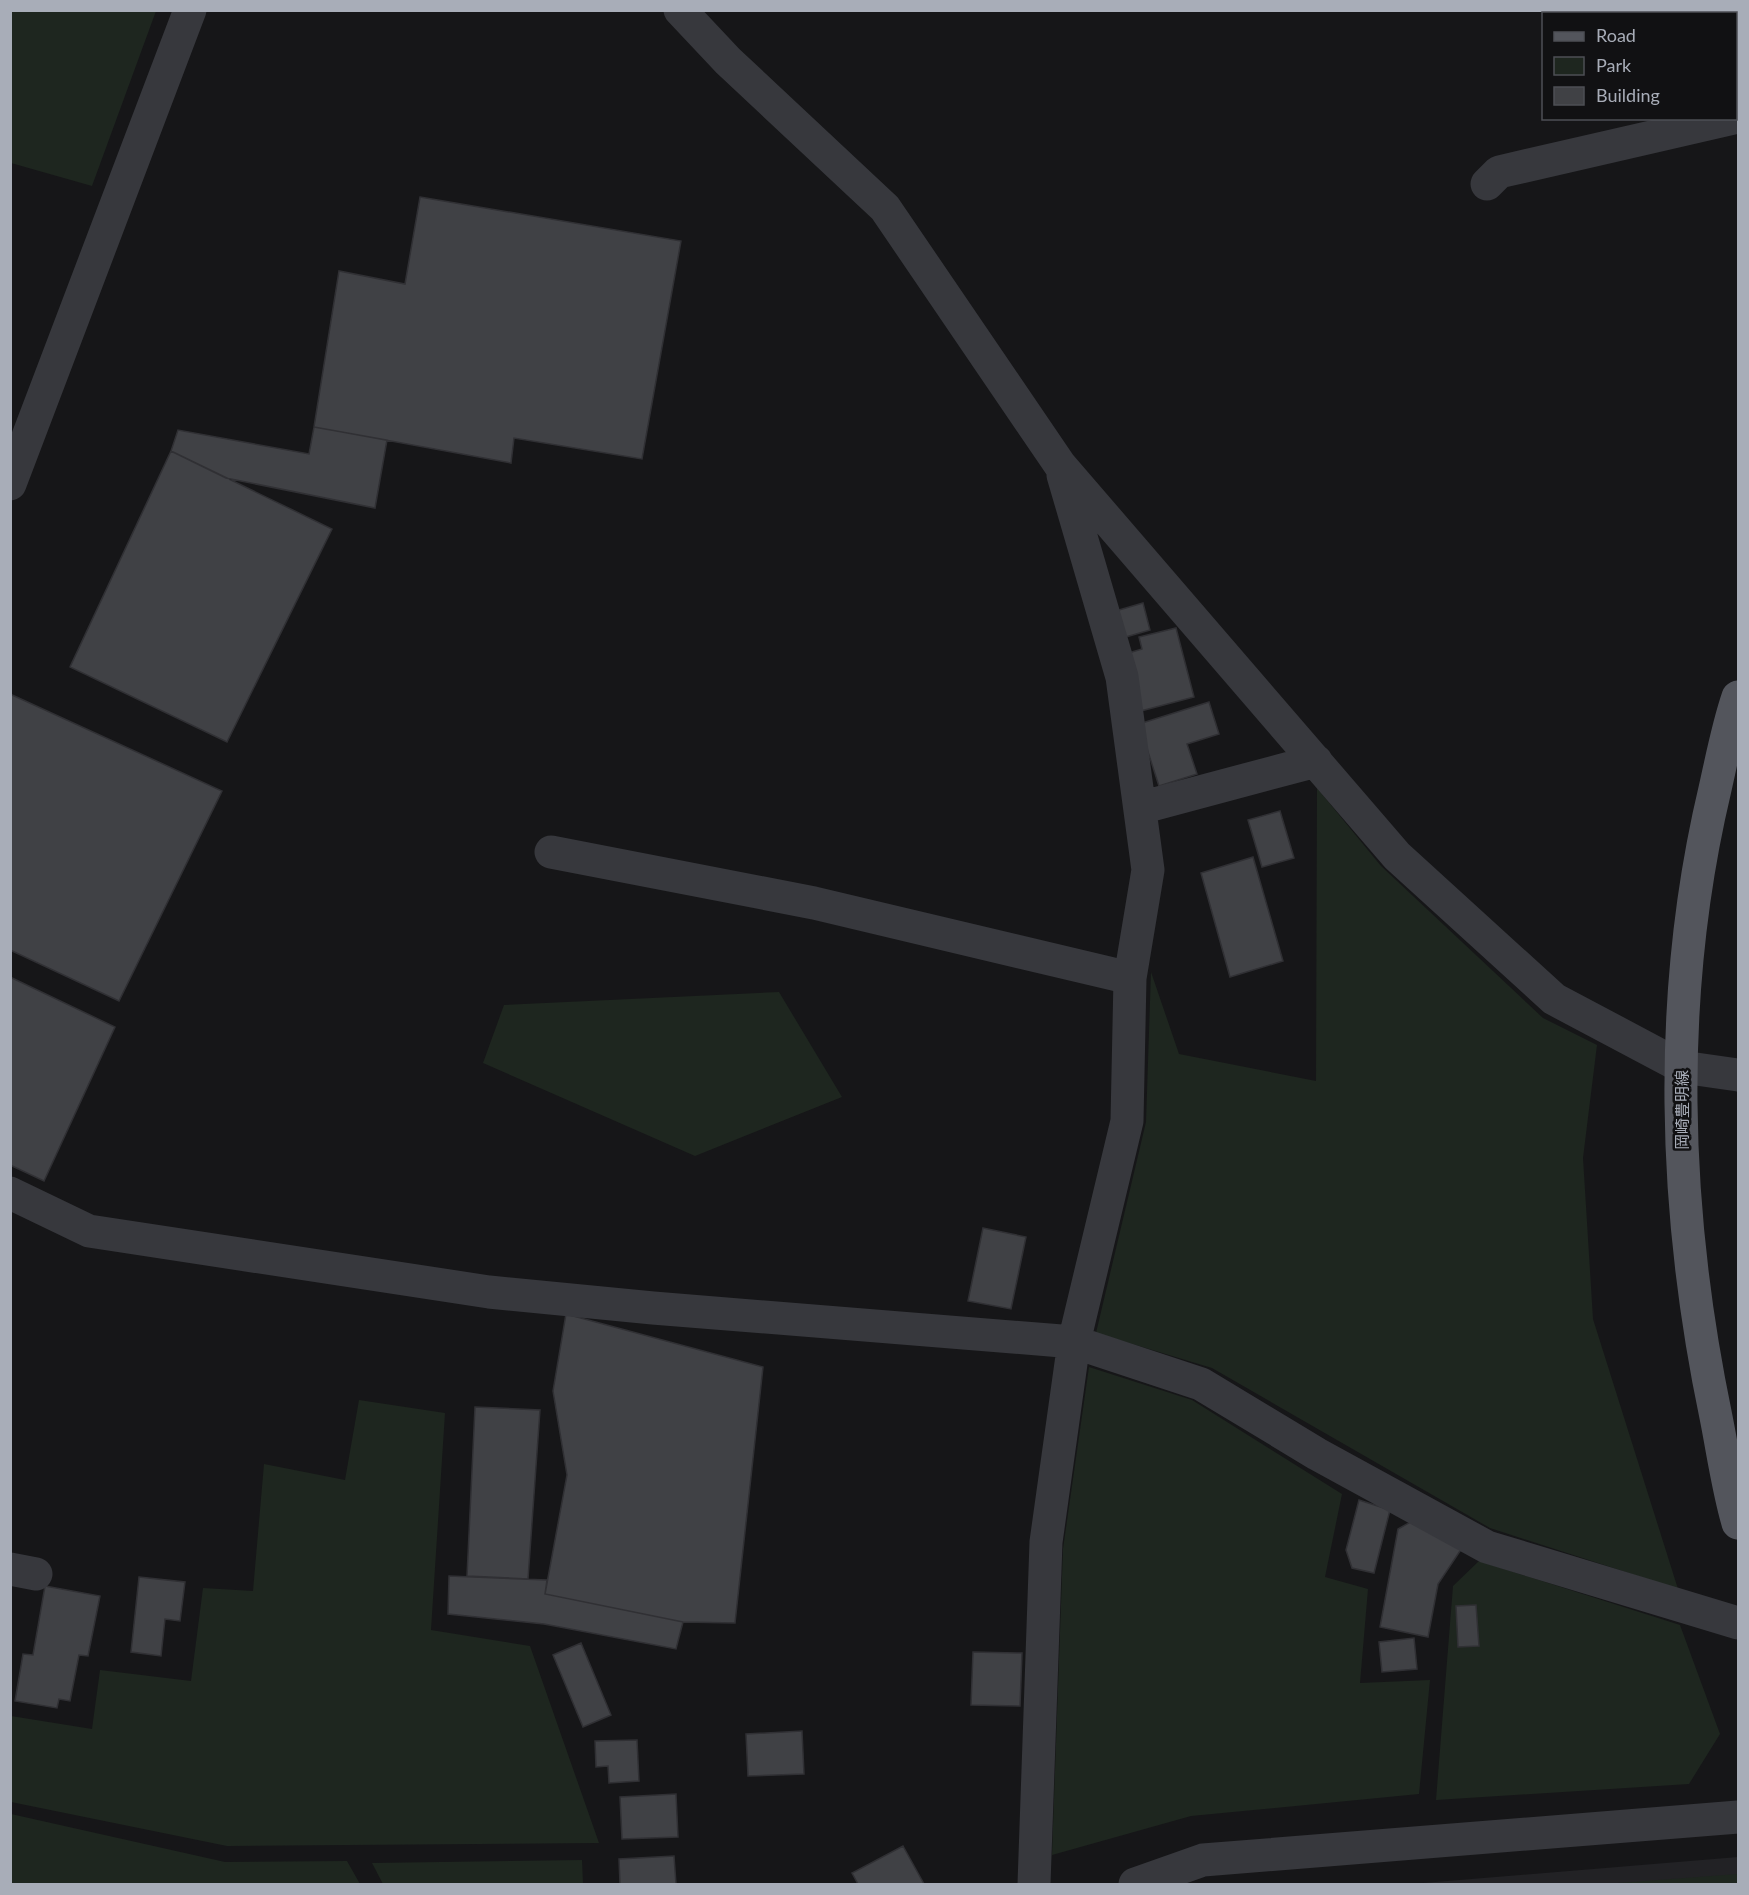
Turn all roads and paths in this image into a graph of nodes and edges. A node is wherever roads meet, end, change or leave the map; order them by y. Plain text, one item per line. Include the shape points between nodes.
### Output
1 (190, 10) edge
2 (680, 10) edge
3 (1727, 120) edge
4 (1487, 184) dead end
5 (1060, 465) junction
6 (10, 484) edge
7 (1738, 697) edge
8 (1316, 761) junction
9 (1140, 808) junction
10 (551, 852) dead end
11 (1130, 978) junction
12 (1682, 1067) junction
13 (1738, 1075) edge
14 (10, 1193) edge
15 (1074, 1342) junction
16 (1738, 1523) edge
17 (1738, 1623) edge
18 (1738, 1817) edge
19 (1034, 1884) edge
20 (1135, 1884) edge

1 - 6 street
2 - 5 street via 728,61 885,208
3 - 4 street via 1499,172
5 - 8 street
5 - 9 street via 1122,677
7 - 12 main road, 岡崎豊明線 via 1695,879 1686,951
8 - 9 street
8 - 12 street via 1397,856 1554,999
9 - 11 street via 1148,870
10 - 11 street via 814,903
11 - 15 street via 1127,1121
12 - 13 street
12 - 16 main road, 岡崎豊明線 via 1687,1244 1704,1360
14 - 15 street via 89,1231 489,1292
15 - 17 street via 1201,1384 1317,1454 1488,1547
15 - 19 street via 1046,1542
18 - 20 street via 1203,1860

